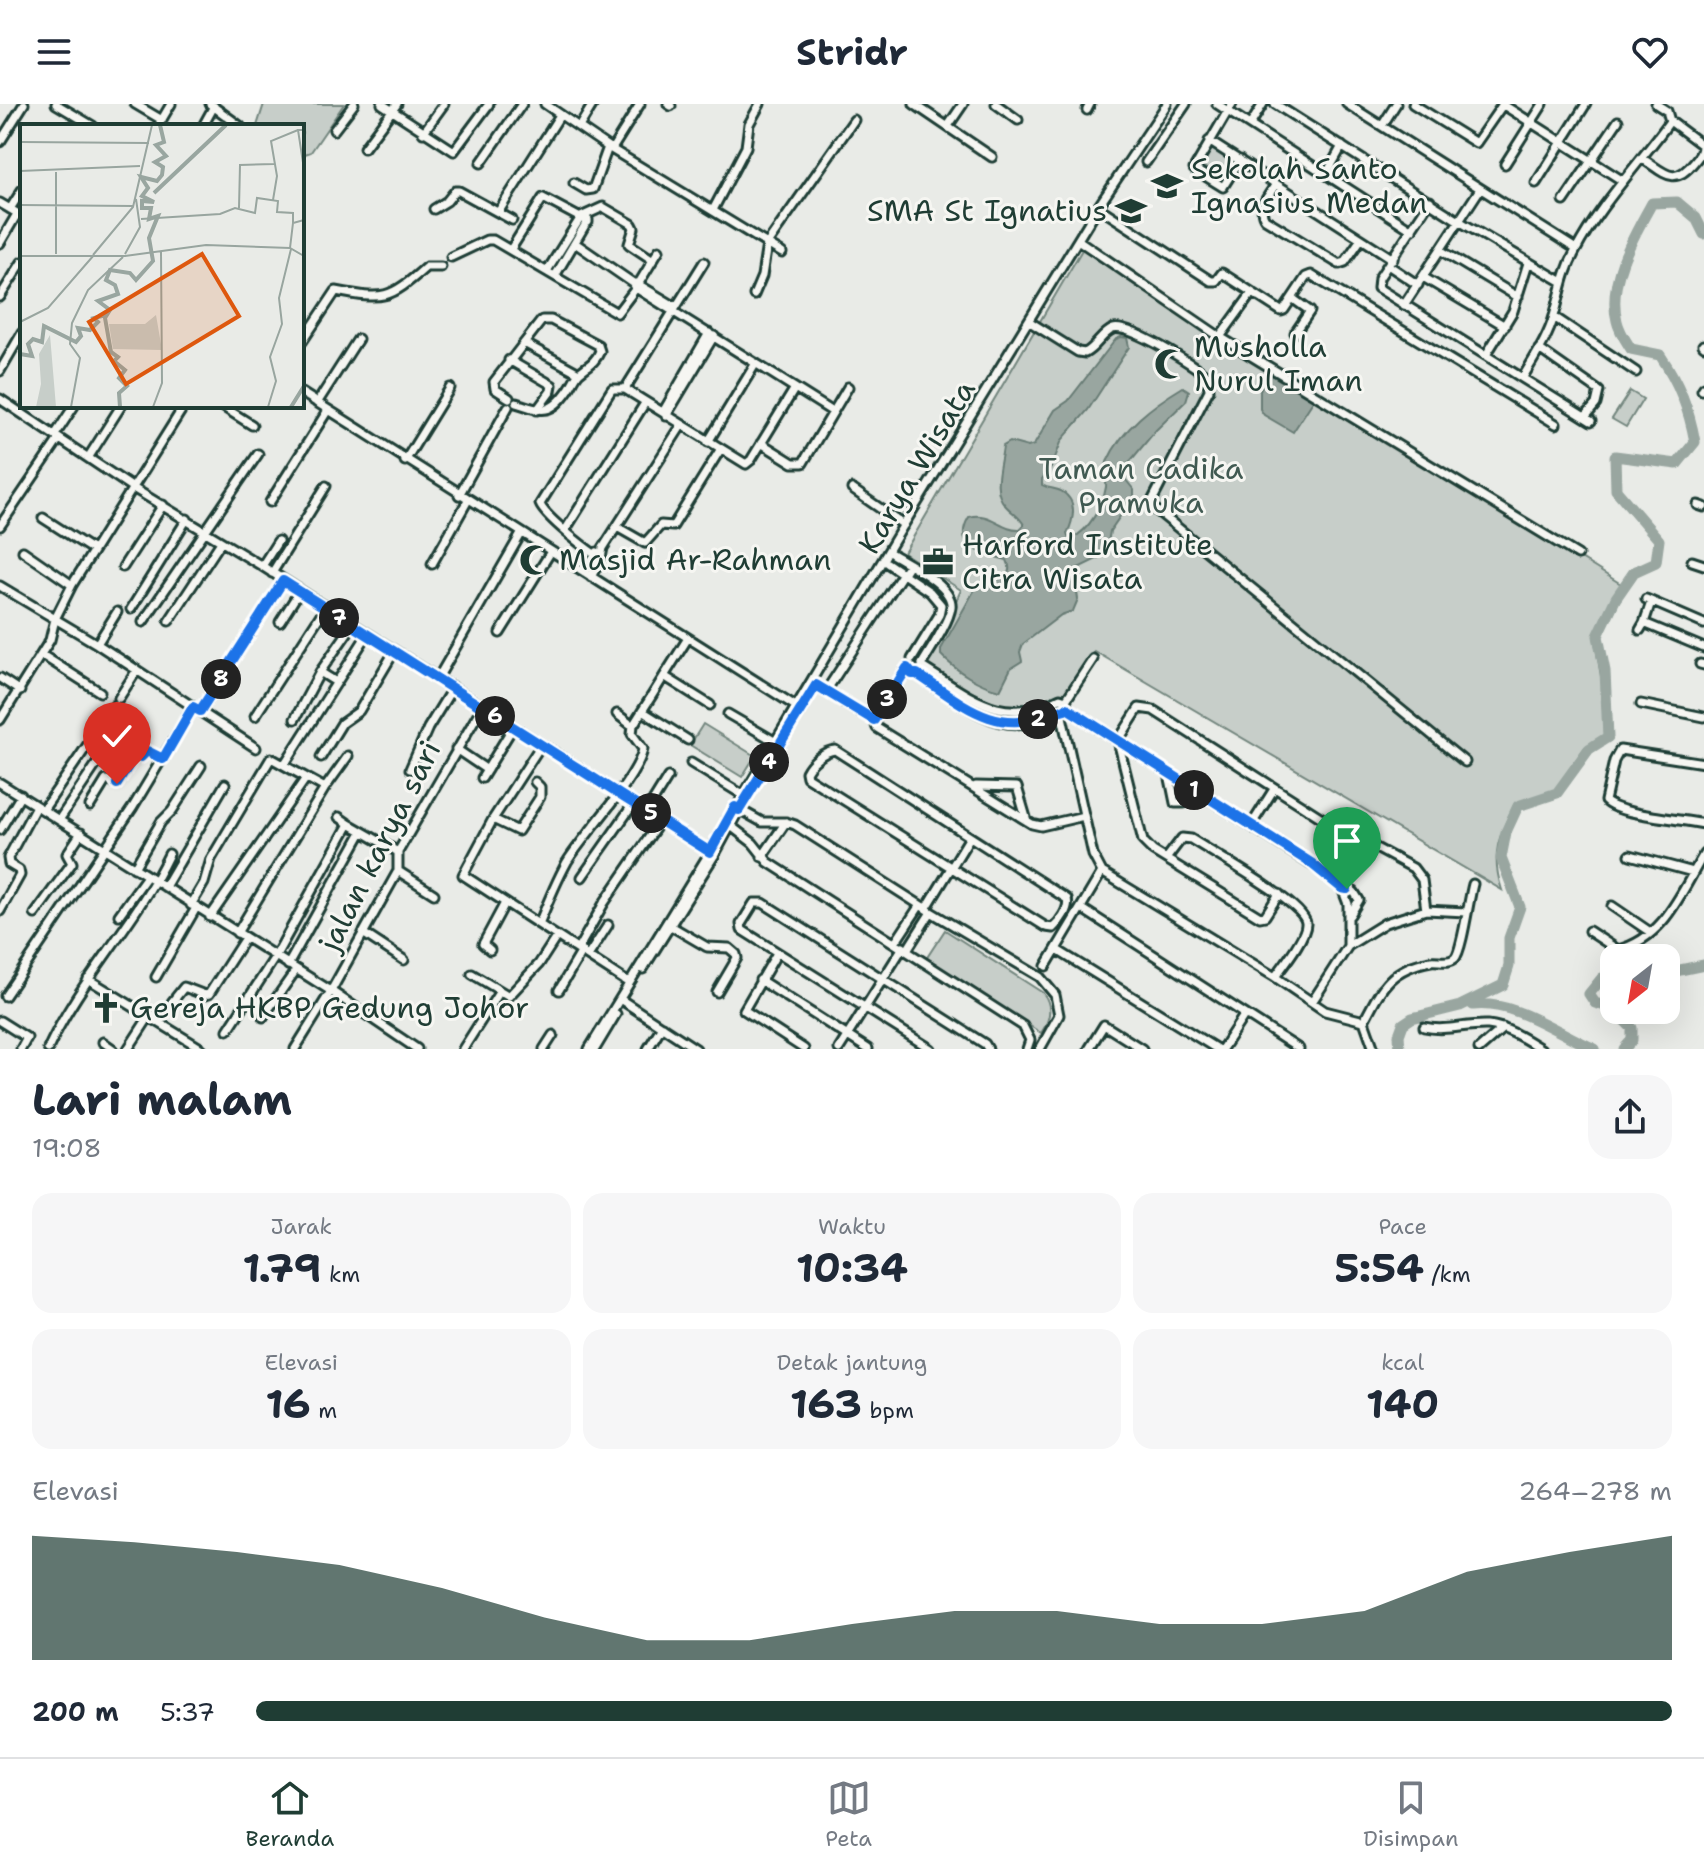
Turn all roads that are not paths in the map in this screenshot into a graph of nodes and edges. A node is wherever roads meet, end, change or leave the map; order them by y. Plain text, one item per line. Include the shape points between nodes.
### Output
1 (24, 104) edge
2 (56, 104) edge
3 (135, 104) edge
4 (171, 104) edge
5 (354, 104) edge
6 (382, 104) edge
7 (444, 104) edge
8 (489, 104) edge
9 (522, 104) edge
10 (545, 104) edge
11 (593, 104) edge
12 (640, 104) edge
13 (760, 104) edge
14 (914, 104) edge
15 (963, 104) edge
16 (996, 104) edge
17 (1186, 104) edge
18 (1217, 104) edge
19 (1263, 104) edge
20 (1275, 104) edge
21 (1347, 104) edge
22 (1396, 104) edge
23 (1413, 104) edge
24 (1502, 104) edge
25 (1543, 104) edge
26 (1586, 104) edge
27 (1656, 104) edge
28 (212, 105) edge
29 (1167, 106) edge
30 (394, 108) edge
31 (1229, 108) edge
32 (560, 115) junction
33 (854, 120) dead end
34 (1018, 120) dead end
35 (1531, 121) junction
36 (1618, 121) dead end
37 (1670, 121) junction
38 (160, 123) edge
39 (90, 124) edge
40 (204, 124) edge
41 (237, 124) edge
42 (1250, 125) junction
43 (948, 126) junction
44 (1382, 126) junction
45 (579, 127) junction
46 (334, 130) dead end
47 (423, 133) junction
48 (1209, 141) junction
49 (1562, 141) junction
50 (0, 142) edge
51 (1342, 146) junction
52 (364, 148) dead end
53 (610, 148) junction
54 (992, 157) dead end
55 (1643, 159) junction
56 (1240, 160) junction
57 (1592, 160) junction
58 (1146, 162) dead end
59 (481, 163) dead end
60 (1505, 164) dead end
61 (1327, 173) junction
62 (1623, 181) junction
63 (574, 183) dead end
64 (1536, 183) dead end
65 (1276, 184) junction
66 (1480, 189) junction
67 (1430, 201) junction
68 (1564, 201) dead end
69 (0, 203) edge
70 (434, 209) dead end
71 (1101, 209) junction
72 (713, 210) junction
73 (499, 211) junction
74 (16, 213) edge
75 (586, 218) junction
76 (512, 220) dead end
77 (1459, 221) junction
78 (1412, 230) junction
79 (1361, 239) junction
80 (1079, 241) junction
81 (0, 243) edge
82 (575, 243) junction
83 (767, 244) junction
84 (511, 249) junction
85 (1576, 249) junction
86 (659, 250) dead end
87 (1440, 250) junction
88 (782, 253) dead end
89 (451, 257) dead end
90 (653, 260) junction
91 (704, 262) dead end
92 (1391, 262) junction
93 (1528, 263) junction
94 (20, 265) edge
95 (441, 267) dead end
96 (551, 274) junction
97 (1420, 281) junction
98 (1561, 281) junction
99 (636, 285) junction
100 (1252, 293) junction
101 (754, 295) dead end
102 (0, 297) edge
103 (1518, 297) junction
104 (1292, 298) junction
105 (1404, 305) junction
106 (675, 310) junction
107 (1554, 317) junction
108 (1031, 322) junction
109 (1505, 326) junction
110 (1295, 333) dead end
111 (712, 335) junction
112 (20, 336) edge
113 (1220, 337) junction
114 (304, 339) edge
115 (358, 339) dead end
116 (524, 343) junction
117 (1539, 349) junction
118 (1486, 355) junction
119 (509, 360) junction
120 (756, 363) junction
121 (0, 371) edge
122 (1636, 372) dead end
123 (579, 373) junction
124 (1523, 377) junction
125 (848, 387) dead end
126 (450, 388) dead end
127 (795, 388) junction
128 (625, 389) junction
129 (304, 394) edge
130 (0, 399) edge
131 (317, 403) junction
132 (511, 403) junction
133 (645, 403) junction
134 (20, 407) edge
135 (73, 408) edge
136 (120, 408) edge
137 (183, 408) edge
138 (225, 408) edge
139 (26, 410) edge
140 (328, 410) junction
141 (537, 410) junction
142 (833, 412) junction
143 (664, 415) junction
144 (1556, 424) dead end
145 (252, 425) dead end
146 (681, 426) junction
147 (57, 437) junction
148 (708, 442) junction
149 (761, 443) junction
150 (720, 450) junction
151 (258, 454) dead end
152 (88, 458) junction
153 (405, 461) junction
154 (326, 486) dead end
155 (133, 488) junction
156 (852, 489) dead end
157 (459, 495) junction
158 (468, 500) junction
159 (270, 502) dead end
160 (163, 505) junction
161 (43, 518) dead end
162 (187, 519) junction
163 (904, 525) junction
164 (0, 526) edge
165 (617, 527) junction
166 (566, 529) junction
167 (206, 531) junction
168 (521, 534) junction
169 (278, 541) dead end
170 (221, 542) junction
171 (93, 550) junction
172 (23, 551) dead end
173 (550, 553) junction
174 (892, 554) junction
175 (1578, 555) dead end
176 (597, 556) junction
177 (1692, 561) dead end
178 (887, 563) junction
179 (432, 564) dead end
180 (909, 564) junction
181 (1704, 565) edge
182 (262, 566) junction
183 (123, 567) dead end
184 (272, 573) junction
185 (903, 574) junction
186 (587, 575) junction
187 (283, 581) junction
188 (936, 583) junction
189 (72, 585) junction
190 (0, 586) edge
191 (299, 592) junction
192 (930, 592) junction
193 (325, 608) junction
194 (131, 609) dead end
195 (117, 612) dead end
196 (55, 619) junction
197 (169, 621) dead end
198 (143, 622) dead end
199 (280, 622) dead end
200 (1704, 624) edge
201 (352, 626) junction
202 (500, 633) dead end
203 (367, 635) junction
204 (688, 638) junction
205 (97, 644) junction
206 (1704, 648) edge
207 (394, 652) junction
208 (42, 655) junction
209 (912, 659) junction
210 (1093, 659) dead end
211 (907, 668) junction
212 (920, 668) junction
213 (137, 670) junction
214 (320, 672) junction
215 (664, 676) junction
216 (0, 678) edge
217 (438, 678) junction
218 (336, 682) junction
219 (816, 685) junction
220 (453, 687) junction
221 (20, 691) junction
222 (826, 691) junction
223 (100, 692) dead end
224 (980, 703) junction
225 (1641, 704) dead end
226 (710, 705) dead end
227 (482, 707) junction
228 (797, 707) junction
229 (1061, 707) junction
230 (196, 709) junction
231 (642, 711) junction
232 (976, 711) junction
233 (617, 714) dead end
234 (728, 714) dead end
235 (255, 716) dead end
236 (1704, 717) edge
237 (295, 719) dead end
238 (0, 720) edge
239 (874, 720) junction
240 (633, 725) junction
241 (511, 726) junction
242 (688, 740) dead end
243 (1118, 741) junction
244 (776, 742) junction
245 (541, 745) junction
246 (256, 748) dead end
247 (456, 749) junction
248 (106, 750) dead end
249 (348, 756) dead end
250 (321, 757) dead end
251 (163, 759) junction
252 (1465, 762) dead end
253 (691, 763) dead end
254 (1704, 763) edge
255 (284, 765) junction
256 (201, 766) dead end
257 (410, 769) dead end
258 (487, 770) junction
259 (1169, 774) junction
260 (668, 777) dead end
261 (306, 778) junction
262 (482, 778) dead end
263 (535, 782) dead end
264 (0, 783) edge
265 (225, 784) dead end
266 (974, 786) junction
267 (325, 788) junction
268 (1274, 789) junction
269 (1193, 790) junction
270 (617, 793) junction
271 (21, 795) junction
272 (743, 795) junction
273 (634, 803) junction
274 (90, 806) dead end
275 (39, 808) junction
276 (737, 808) junction
277 (647, 811) junction
278 (1084, 816) junction
279 (339, 817) dead end
280 (493, 819) junction
281 (59, 820) junction
282 (661, 820) junction
283 (1027, 821) junction
284 (786, 822) junction
285 (349, 824) junction
286 (728, 824) junction
287 (1252, 824) junction
288 (1704, 824) edge
289 (0, 830) edge
290 (362, 832) junction
291 (81, 833) junction
292 (970, 837) junction
293 (105, 848) junction
294 (398, 852) junction
295 (710, 852) junction
296 (169, 854) dead end
297 (1704, 854) edge
298 (1630, 855) dead end
299 (762, 857) junction
300 (1166, 859) junction
301 (134, 868) junction
302 (951, 869) junction
303 (398, 871) junction
304 (1102, 872) junction
305 (1693, 872) junction
306 (147, 876) junction
307 (582, 877) dead end
308 (156, 881) junction
309 (1473, 884) dead end
310 (165, 887) junction
311 (434, 894) dead end
312 (1279, 894) junction
313 (505, 903) junction
314 (193, 906) junction
315 (1612, 906) dead end
316 (926, 908) junction
317 (1081, 908) junction
318 (1426, 910) junction
319 (0, 911) edge
320 (1466, 912) junction
321 (35, 914) dead end
322 (119, 915) dead end
323 (210, 917) junction
324 (539, 924) junction
325 (608, 925) dead end
326 (671, 926) junction
327 (1589, 931) dead end
328 (1650, 932) junction
329 (237, 933) junction
330 (363, 933) junction
331 (557, 936) junction
332 (245, 938) junction
333 (1348, 946) junction
334 (902, 947) junction
335 (490, 950) dead end
336 (1057, 950) junction
337 (582, 952) junction
338 (777, 953) junction
339 (275, 957) junction
340 (404, 960) dead end
341 (1046, 966) dead end
342 (292, 967) junction
343 (472, 974) dead end
344 (156, 977) dead end
345 (1275, 977) junction
346 (88, 979) junction
347 (760, 980) junction
348 (882, 980) junction
349 (629, 983) junction
350 (559, 990) dead end
351 (331, 991) junction
352 (500, 991) junction
353 (717, 992) dead end
354 (5, 996) dead end
355 (623, 1001) junction
356 (172, 1002) dead end
357 (1312, 1002) junction
358 (864, 1008) junction
359 (1245, 1014) junction
360 (150, 1015) junction
361 (1109, 1015) dead end
362 (263, 1017) dead end
363 (0, 1021) edge
364 (1364, 1021) junction
365 (1104, 1025) junction
366 (662, 1026) junction
367 (1424, 1027) dead end
368 (1503, 1028) junction
369 (228, 1030) dead end
370 (553, 1035) dead end
371 (847, 1036) junction
372 (103, 1042) dead end
373 (989, 1048) edge
374 (21, 1049) edge
375 (48, 1049) edge
376 (113, 1049) edge
377 (128, 1049) edge
378 (201, 1049) edge
379 (295, 1049) edge
380 (417, 1049) edge
381 (463, 1049) edge
382 (544, 1049) edge
383 (589, 1049) edge
384 (595, 1049) edge
385 (648, 1049) edge
386 (696, 1049) edge
387 (804, 1049) edge
388 (839, 1049) edge
389 (868, 1049) edge
390 (931, 1049) edge
391 (1027, 1049) edge
392 (1040, 1049) edge
393 (1089, 1049) edge
394 (1142, 1049) edge
395 (1220, 1049) edge
396 (1299, 1049) edge
397 (1374, 1049) edge
398 (1479, 1049) edge
399 (1541, 1049) edge

1 - 50 street
2 - 39 street
3 - 38 street
4 - 38 street
5 - 46 street
6 - 30 street
7 - 47 street
8 - 47 street via 456,150
9 - 59 street
10 - 32 street
11 - 45 street
12 - 53 street
13 - 72 street via 749,124 748,144
14 - 43 street
15 - 43 street
16 - 34 street
17 - 58 street
18 - 31 street
19 - 42 street
20 - 51 street
21 - 44 street
22 - 44 street
23 - 24 street via 1476,143
24 - 35 street
25 - 35 street
26 - 49 street
27 - 37 street via 1667,111
28 - 40 street
28 - 41 street
29 - 71 street
29 - 80 street, Karya Wisata
30 - 47 street
30 - 52 street
31 - 42 street
31 - 48 street
32 - 45 street
32 - 73 street
33 - 83 street
35 - 49 street
35 - 60 street
36 - 57 street
37 - 55 street
37 - 55 street via 1702,145 1699,156 1684,174 1674,177
42 - 61 street
43 - 54 street
44 - 66 street
45 - 53 street
48 - 56 street
48 - 56 street via 1195,165 1197,173 1225,187
49 - 57 street
49 - 64 street
51 - 61 street
51 - 67 street
53 - 63 street via 593,189
53 - 72 street
55 - 62 street
56 - 65 street
57 - 62 street
57 - 68 street
61 - 78 street
62 - 85 street
65 - 79 street
65 - 79 street via 1262,207 1265,219 1339,264
66 - 77 street
66 - 85 street
67 - 77 street
67 - 78 street
69 - 74 street
70 - 73 street via 457,190
71 - 80 street
71 - 100 street via 1211,281 1222,273
72 - 83 street
73 - 76 street
74 - 81 street
75 - 82 street
75 - 84 street via 541,199
75 - 90 street via 605,207 632,224 629,244
75 - 96 street
77 - 87 street
77 - 93 street
78 - 92 street
79 - 92 street
80 - 108 street, Karya Wisata
80 - 108 street, Karya Wisata
80 - 113 street
82 - 96 street
82 - 99 street
83 - 88 street
83 - 101 street
84 - 89 street via 490,240
84 - 96 street
85 - 98 street
86 - 90 street
87 - 97 street
87 - 103 street
90 - 99 street
91 - 106 street
92 - 97 street
92 - 105 street via 1377,286
93 - 98 street
93 - 103 street
94 - 102 street
95 - 114 street via 426,267 389,295 336,291
96 - 99 street via 615,312
97 - 105 street
97 - 109 street
98 - 107 street
99 - 106 street
100 - 104 street via 1282,311
100 - 113 street
103 - 109 street
104 - 110 street via 1310,311
104 - 144 street via 1311,275
105 - 118 street
106 - 111 street
106 - 128 street
107 - 117 street
107 - 122 street
108 - 163 street, Karya Wisata
108 - 174 street, Karya Wisata
108 - 252 street via 1085,353 1108,331 1124,329 1208,377 1209,390 1150,505
109 - 118 street
111 - 120 street
111 - 143 street
112 - 121 street
113 - 175 street
115 - 131 street
116 - 119 street
116 - 123 street
116 - 123 street via 546,319 595,343 600,348 596,360
117 - 124 street
117 - 124 street via 1599,391 1588,418
118 - 124 street
119 - 132 street via 493,384
119 - 141 street via 552,385
120 - 127 street
120 - 148 street
123 - 141 street via 555,406
125 - 142 street
126 - 153 street
127 - 142 street
127 - 149 street
128 - 133 street
128 - 166 street via 610,392 540,502 542,511
129 - 131 street
130 - 134 street
131 - 140 street
132 - 141 street
132 - 157 street
133 - 143 street
133 - 166 street
135 - 147 street
136 - 152 street
137 - 155 street
138 - 145 street
139 - 147 street
140 - 153 street
140 - 159 street
142 - 149 street via 800,464
143 - 146 street
146 - 148 street
146 - 165 street
147 - 152 street
147 - 164 street
148 - 150 street
149 - 150 street via 746,464
150 - 165 street via 673,526 661,525 645,543
151 - 167 street
152 - 155 street
153 - 157 street
154 - 184 street
155 - 160 street
155 - 171 street
156 - 163 street
157 - 158 street
158 - 168 street
158 - 179 street
160 - 162 street
160 - 183 street
161 - 171 street
162 - 167 street
162 - 194 street
163 - 228 street, Karya Wisata
165 - 176 street
166 - 176 street
167 - 170 street
167 - 198 street
168 - 173 street
168 - 217 street
169 - 182 street
170 - 182 street
170 - 197 street
171 - 189 street
172 - 189 street
173 - 186 street
173 - 202 street
174 - 178 street, Karya Wisata
174 - 180 street
176 - 186 street
177 - 181 street
178 - 185 street
178 - 219 street, Karya Wisata
180 - 185 street
180 - 188 street
182 - 184 street
184 - 187 street
185 - 192 street
185 - 222 street
186 - 204 street
187 - 191 street
187 - 230 street
188 - 192 street
188 - 212 street via 949,596 951,608
189 - 196 street
190 - 196 street
191 - 193 street
191 - 199 street
192 - 209 street via 941,612
193 - 201 street
193 - 235 street
195 - 205 street
196 - 205 street
196 - 208 street
200 - 206 street via 1649,600 1642,627
201 - 203 street
201 - 214 street
203 - 207 street
203 - 218 street
204 - 215 street
204 - 228 street
205 - 213 street
207 - 217 street
207 - 250 street via 359,711 342,723
208 - 221 street
208 - 223 street
209 - 211 street
209 - 212 street
210 - 229 street
211 - 212 street via 912,674
211 - 239 street
212 - 224 street
212 - 232 street
213 - 230 street
213 - 275 street
214 - 218 street
214 - 237 street
215 - 226 street
215 - 231 street
216 - 221 street
217 - 220 street
218 - 255 street
219 - 222 street
219 - 276 street, Karya Wisata
220 - 227 street
220 - 257 street
221 - 238 street
222 - 239 street
224 - 229 street via 1018,712
224 - 232 street
225 - 236 street
227 - 241 street
227 - 247 street, jalan karya sari
228 - 244 street, Karya Wisata
229 - 232 street via 1011,724
229 - 243 street
229 - 278 street
230 - 246 street
230 - 251 street
231 - 240 street
231 - 242 street
233 - 240 street
234 - 244 street
239 - 266 street via 880,730
240 - 270 street via 632,735 643,752
241 - 245 street
241 - 258 street
243 - 259 street
243 - 268 street via 1136,711 1148,708
243 - 300 street via 1141,835
244 - 272 street, Karya Wisata
245 - 270 street
245 - 280 street
247 - 258 street
247 - 294 street, jalan karya sari
248 - 281 street
249 - 267 street
251 - 274 street via 147,751 135,755 117,783 107,780
251 - 293 street
253 - 272 street
254 - 288 street via 1620,750 1605,801
255 - 261 street
255 - 314 street via 271,758 211,859
256 - 301 street
258 - 262 street
259 - 269 street
259 - 269 street via 1175,803 1184,803
260 - 277 street
261 - 267 street
261 - 323 street
263 - 280 street via 540,797 518,831
264 - 271 street
265 - 310 street
266 - 283 street
266 - 283 street via 1017,787
267 - 329 street
268 - 287 street
268 - 318 street via 1413,868 1422,880
269 - 287 street
270 - 273 street
270 - 324 street via 567,862
271 - 275 street
271 - 289 street
272 - 276 street, Karya Wisata
273 - 277 street
273 - 307 street
275 - 281 street
275 - 319 street via 8,858 20,875
276 - 284 street via 762,822
276 - 286 street, Karya Wisata
277 - 282 street
278 - 283 street via 1041,826
278 - 304 street
279 - 285 street
280 - 313 street via 463,875
281 - 291 street
282 - 295 street
282 - 337 street via 604,903
284 - 299 street
284 - 316 street
285 - 290 street
285 - 339 street
286 - 295 street
286 - 299 street
286 - 326 street, Karya Wisata
287 - 333 street via 1342,888 1350,915
290 - 294 street
290 - 342 street
291 - 293 street
291 - 321 street via 67,854 72,863
292 - 302 street
292 - 302 street via 1064,897 1068,906 1050,928
292 - 302 street via 838,751 829,751 807,769 810,779
293 - 301 street
293 - 354 street
294 - 303 street, jalan karya sari
295 - 349 street
296 - 308 street
297 - 305 street
298 - 305 street
299 - 334 street
300 - 312 street via 1185,837
300 - 312 street via 1260,917
301 - 306 street
302 - 316 street
303 - 311 street
303 - 330 street, jalan karya sari
304 - 317 street
304 - 345 street
305 - 328 street via 1666,920
306 - 308 street
306 - 322 street
308 - 310 street
308 - 346 street
309 - 320 street
310 - 314 street
312 - 345 street via 1307,922
313 - 324 street
313 - 335 street via 483,944
314 - 323 street
314 - 344 street
315 - 328 street
316 - 334 street
316 - 334 street
316 - 392 street via 1048,983 1059,1015
317 - 336 street
317 - 359 street
318 - 320 street
318 - 333 street via 1385,923
320 - 364 street via 1454,959 1401,970 1384,984
323 - 329 street
324 - 331 street
325 - 337 street
326 - 353 street via 707,947 729,948 736,954
326 - 355 street, Karya Wisata
327 - 328 street via 1618,950
329 - 332 street
330 - 340 street
330 - 351 street, jalan karya sari
331 - 337 street
331 - 352 street via 510,996
332 - 339 street
332 - 356 street via 209,994 184,987
333 - 357 street
334 - 348 street
334 - 391 street via 1023,1026 1030,1040
336 - 341 street
336 - 395 street
337 - 349 street
337 - 350 street
338 - 347 street
338 - 348 street via 741,928 757,902
338 - 358 street
339 - 342 street
339 - 369 street
342 - 351 street
342 - 362 street
343 - 352 street
345 - 357 street
346 - 360 street
346 - 375 street
347 - 371 street
347 - 387 street via 744,1010
348 - 358 street
348 - 373 street
349 - 383 street
351 - 379 street, jalan karya sari
351 - 380 street
352 - 381 street
355 - 366 street
355 - 384 street, Karya Wisata
357 - 364 street via 1331,1014
358 - 371 street
358 - 390 street
359 - 395 street
359 - 396 street
360 - 377 street
360 - 378 street
361 - 365 street
363 - 374 street via 27,1038
364 - 397 street
365 - 393 street
365 - 394 street
366 - 385 street
366 - 386 street
367 - 368 street
368 - 398 street
368 - 399 street
370 - 382 street
371 - 388 street
371 - 389 street
372 - 376 street

